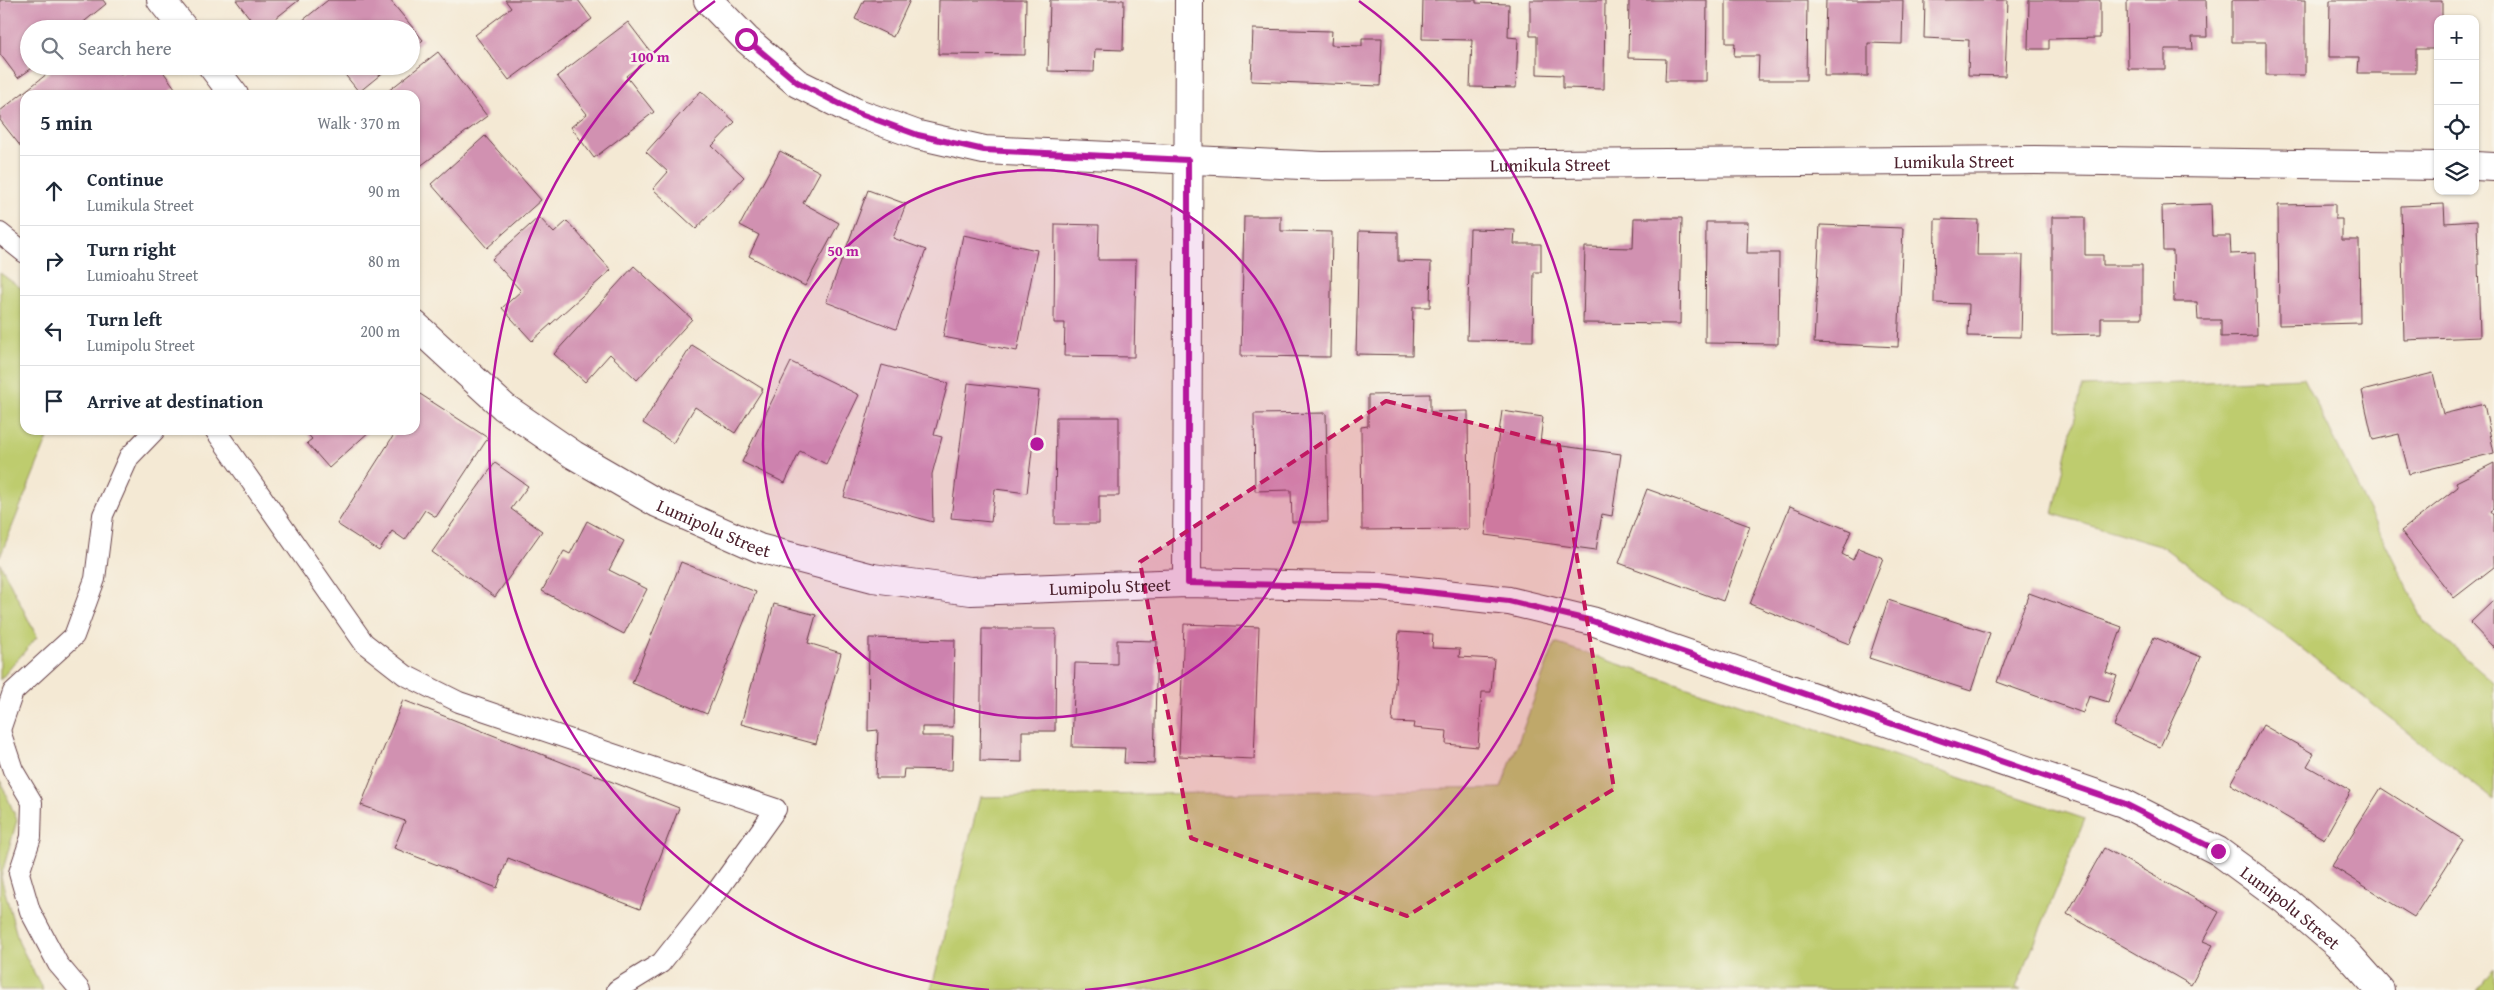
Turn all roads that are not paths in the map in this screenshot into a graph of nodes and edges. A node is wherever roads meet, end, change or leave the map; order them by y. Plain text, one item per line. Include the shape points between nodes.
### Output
1 (161, 0) edge
2 (708, 0) edge
3 (1189, 0) edge
4 (177, 20) edge
5 (219, 75) edge
6 (230, 90) edge
7 (1188, 160) junction
8 (2434, 166) edge
9 (2479, 166) edge
10 (2494, 167) edge
11 (0, 233) edge
12 (20, 249) edge
13 (420, 330) edge
14 (150, 435) edge
15 (219, 435) edge
16 (1188, 583) junction
17 (0, 730) edge
18 (80, 990) edge
19 (618, 990) edge
20 (2380, 990) edge

1 - 4 street
2 - 7 street, Lumikula Street via 746,39 797,82 855,112 918,135 984,150
3 - 7 street
5 - 6 street
7 - 8 street, Lumikula Street via 1322,166 2035,160
7 - 16 street
9 - 10 street
11 - 12 lane
13 - 16 street, Lumipolu Street via 504,407 574,455 657,503 759,548 873,578 971,591
14 - 17 lane via 129,457 103,515 95,579 74,636 14,692
15 - 19 lane via 364,642 405,674 459,702 776,809 661,963
16 - 20 street, Lumipolu Street via 1381,587 1509,601 1610,627 2123,803 2218,851 2286,901 2347,952
17 - 18 lane via 13,770 32,802 31,837 19,873 30,911 58,964

